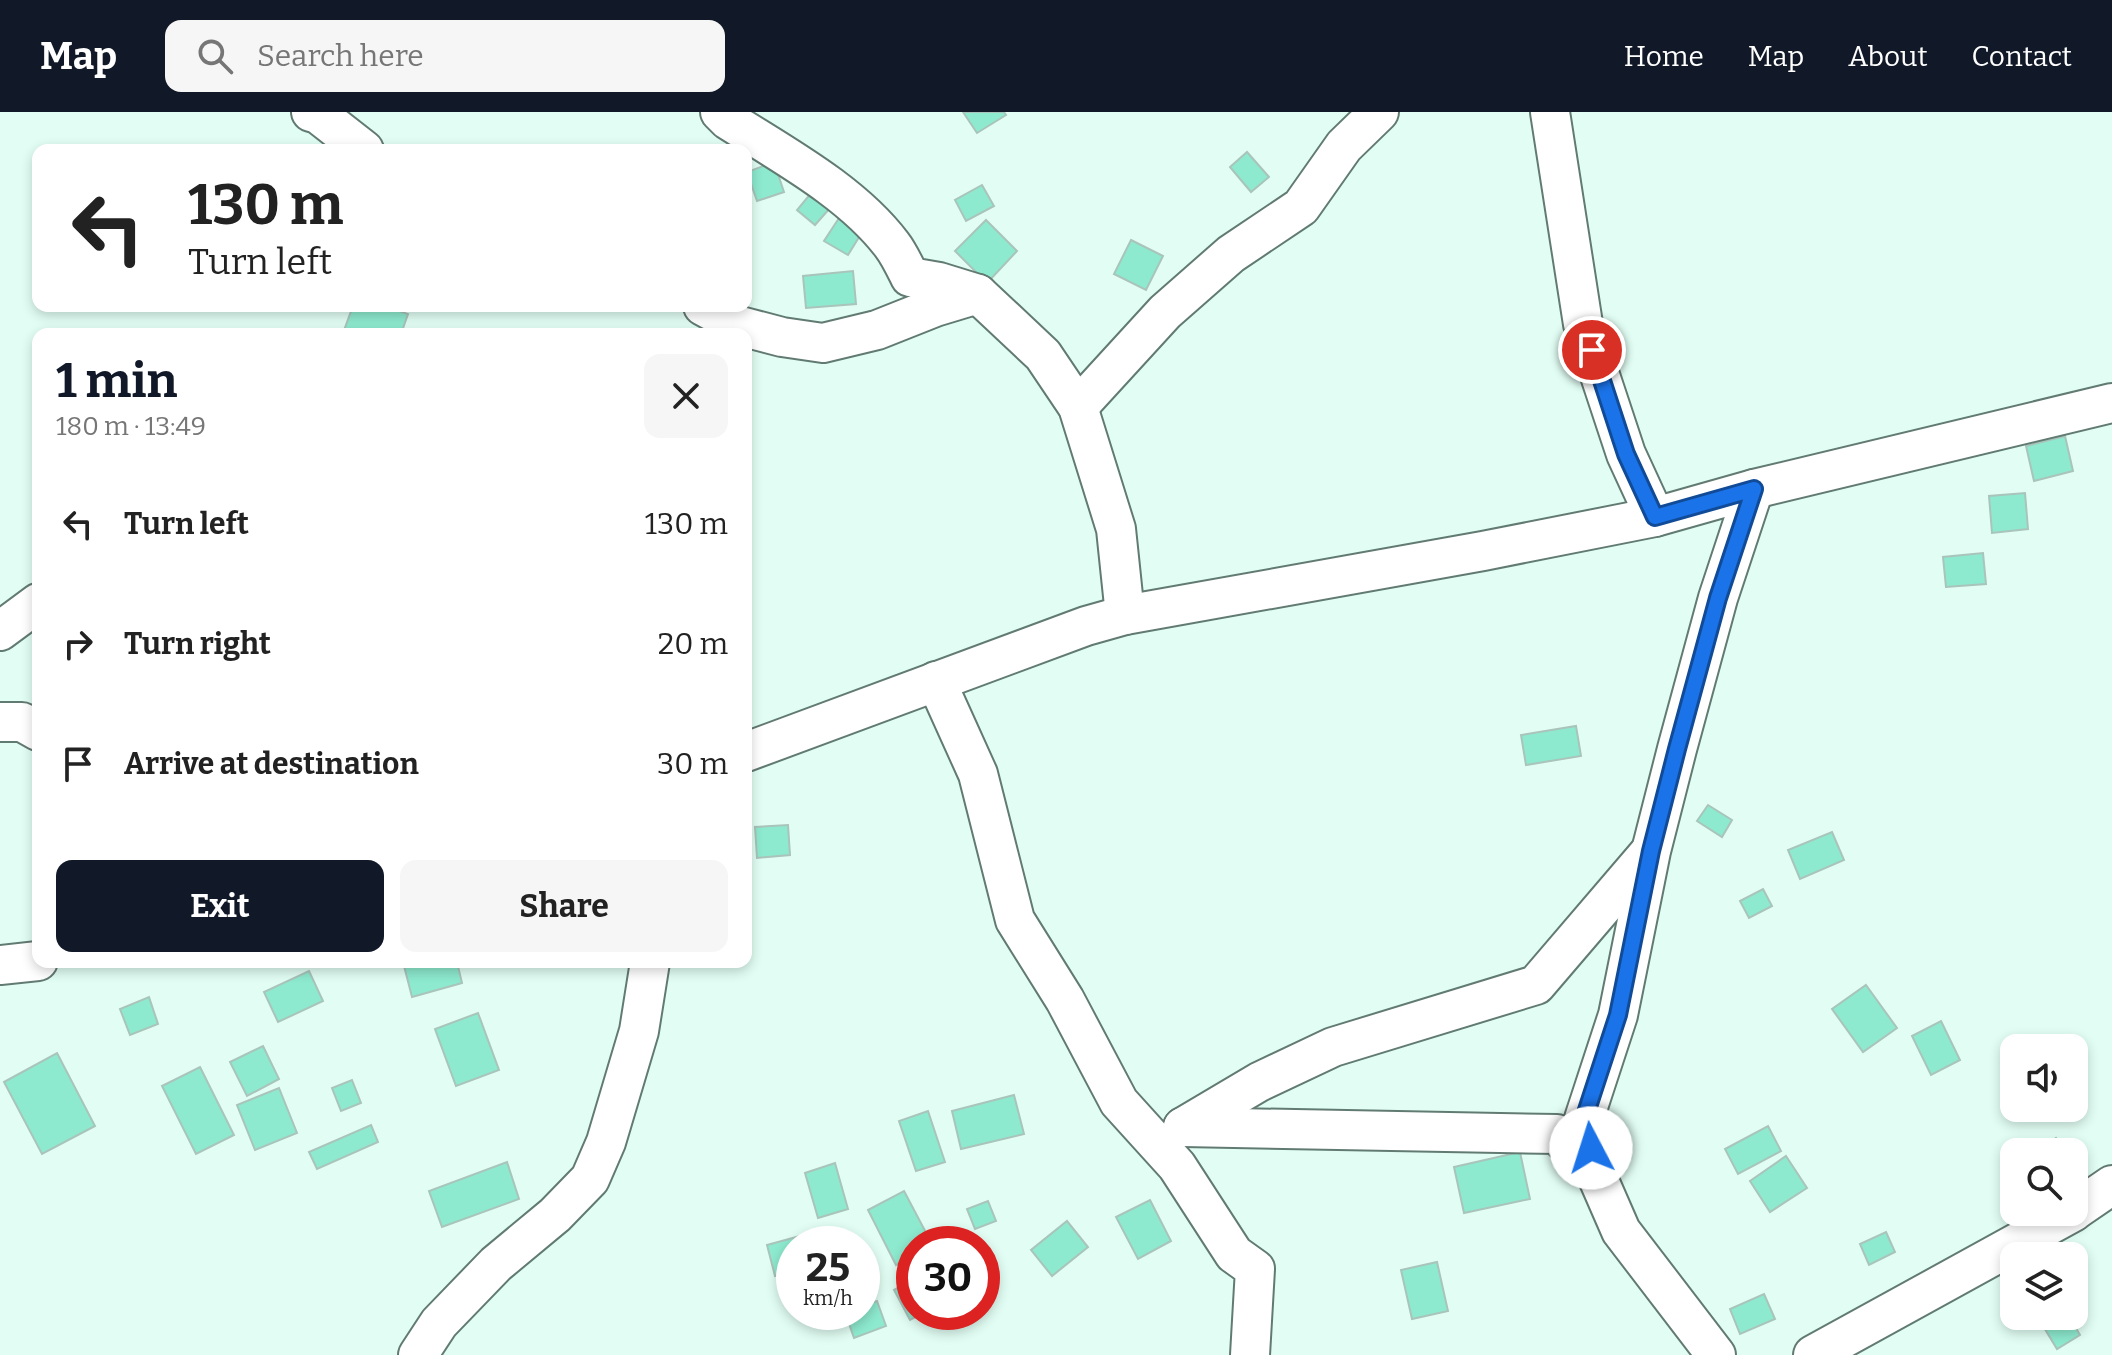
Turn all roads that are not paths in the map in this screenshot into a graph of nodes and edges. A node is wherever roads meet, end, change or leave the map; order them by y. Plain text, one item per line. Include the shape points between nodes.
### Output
1 (311, 112) edge
2 (720, 112) edge
3 (1379, 112) edge
4 (1550, 112) edge
5 (356, 144) edge
6 (978, 294) junction
7 (714, 312) edge
8 (748, 328) edge
9 (752, 329) edge
10 (2112, 403) edge
11 (1078, 407) junction
12 (1754, 489) junction
13 (1655, 517) junction
14 (32, 607) edge
15 (1125, 615) junction
16 (0, 631) edge
17 (936, 681) junction
18 (0, 722) edge
19 (32, 728) edge
20 (752, 750) edge
21 (1651, 851) junction
22 (32, 962) edge
23 (0, 965) edge
24 (649, 968) edge
25 (1183, 1127) junction
26 (1144, 1129) junction
27 (1597, 1176) junction
28 (2112, 1185) edge
29 (2088, 1202) edge
30 (2048, 1226) edge
31 (418, 1355) edge
32 (1250, 1355) edge
33 (1716, 1355) edge
34 (1813, 1355) edge

1 - 5 street
2 - 6 street via 859,210 893,245 910,277
3 - 11 street via 1344,146 1301,207 1231,254 1165,312
4 - 13 street via 1583,324 1626,454
6 - 9 street via 823,343
6 - 11 street via 1043,355
7 - 8 street
10 - 12 street
11 - 15 street via 1116,529
12 - 13 street
12 - 21 street via 1718,598
13 - 15 street
14 - 16 street
15 - 17 street
17 - 20 street
17 - 26 street via 978,774 1015,920 1119,1102
18 - 19 street
21 - 25 street via 1536,985 1333,1047
21 - 27 street via 1618,1015 1584,1119
22 - 23 street
24 - 31 street via 639,1031 590,1179 496,1264 439,1323
25 - 26 street
25 - 27 street via 1557,1134
26 - 32 street via 1177,1166 1234,1254 1255,1269
27 - 33 street via 1621,1231
28 - 29 street
30 - 34 street

